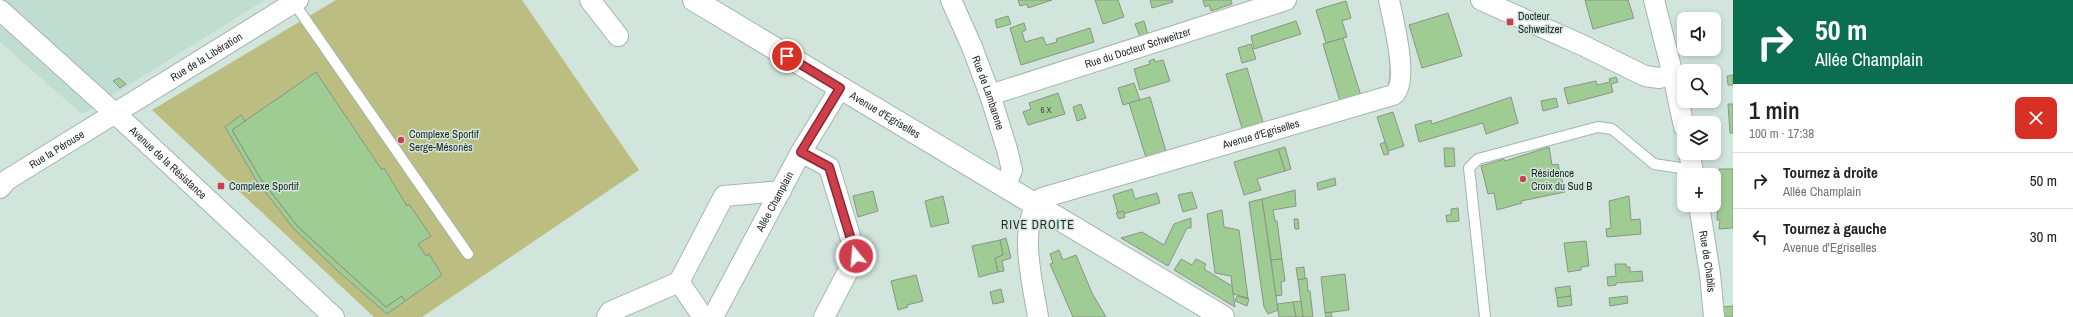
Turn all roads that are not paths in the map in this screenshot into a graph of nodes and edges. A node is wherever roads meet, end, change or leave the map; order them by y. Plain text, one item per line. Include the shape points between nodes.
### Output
1 (590, 0) edge
2 (694, 0) edge
3 (950, 0) edge
4 (1286, 0) edge
5 (1389, 0) edge
6 (1481, 0) edge
7 (1654, 0) edge
8 (296, 1) edge
9 (0, 10) edge
10 (618, 36) dead end
11 (1673, 75) junction
12 (840, 88) junction
13 (990, 95) junction
14 (114, 113) junction
15 (1682, 116) edge
16 (801, 152) junction
17 (1692, 166) edge
18 (1005, 187) junction
19 (0, 188) edge
20 (781, 191) junction
21 (1036, 204) junction
22 (1700, 212) edge
23 (468, 254) dead end
24 (679, 282) junction
25 (334, 317) edge
26 (607, 317) edge
27 (703, 317) edge
28 (713, 317) edge
29 (824, 317) edge
30 (1038, 317) edge
31 (1223, 317) edge
32 (1485, 317) edge
33 (1714, 317) edge

1 - 10 street
2 - 12 street, Avenue d'Egriselles
3 - 13 street, Rue de Lambarene via 972,47
4 - 13 street, Rue du Docteur Schweitzer
5 - 21 street, Avenue d'Egriselles via 1396,30 1401,75 1398,90 1393,95 1042,198
6 - 11 street via 1644,76 1659,78
7 - 11 street
8 - 14 street, Rue de la Libération
8 - 23 lane
9 - 14 street, Avenue de la Résistance
11 - 15 street
12 - 16 street, Allée Champlain
12 - 18 street, Avenue d'Egriselles
13 - 18 street, Rue de Lambarene via 1012,170
14 - 19 street, Rue la Pérouse via 7,180
14 - 25 street, Avenue de la Résistance
16 - 20 street, Allée Champlain
16 - 29 street via 829,167 856,256
17 - 32 lane via 1654,164 1612,129 1598,127 1478,158 1469,168
18 - 21 street, Avenue d'Egriselles
20 - 24 street via 724,196
20 - 28 street, Allée Champlain
21 - 30 street via 1031,213 1027,243
21 - 31 street, Avenue d'Egriselles
22 - 33 street, Rue de Chablis
24 - 26 street via 610,312
24 - 27 street

